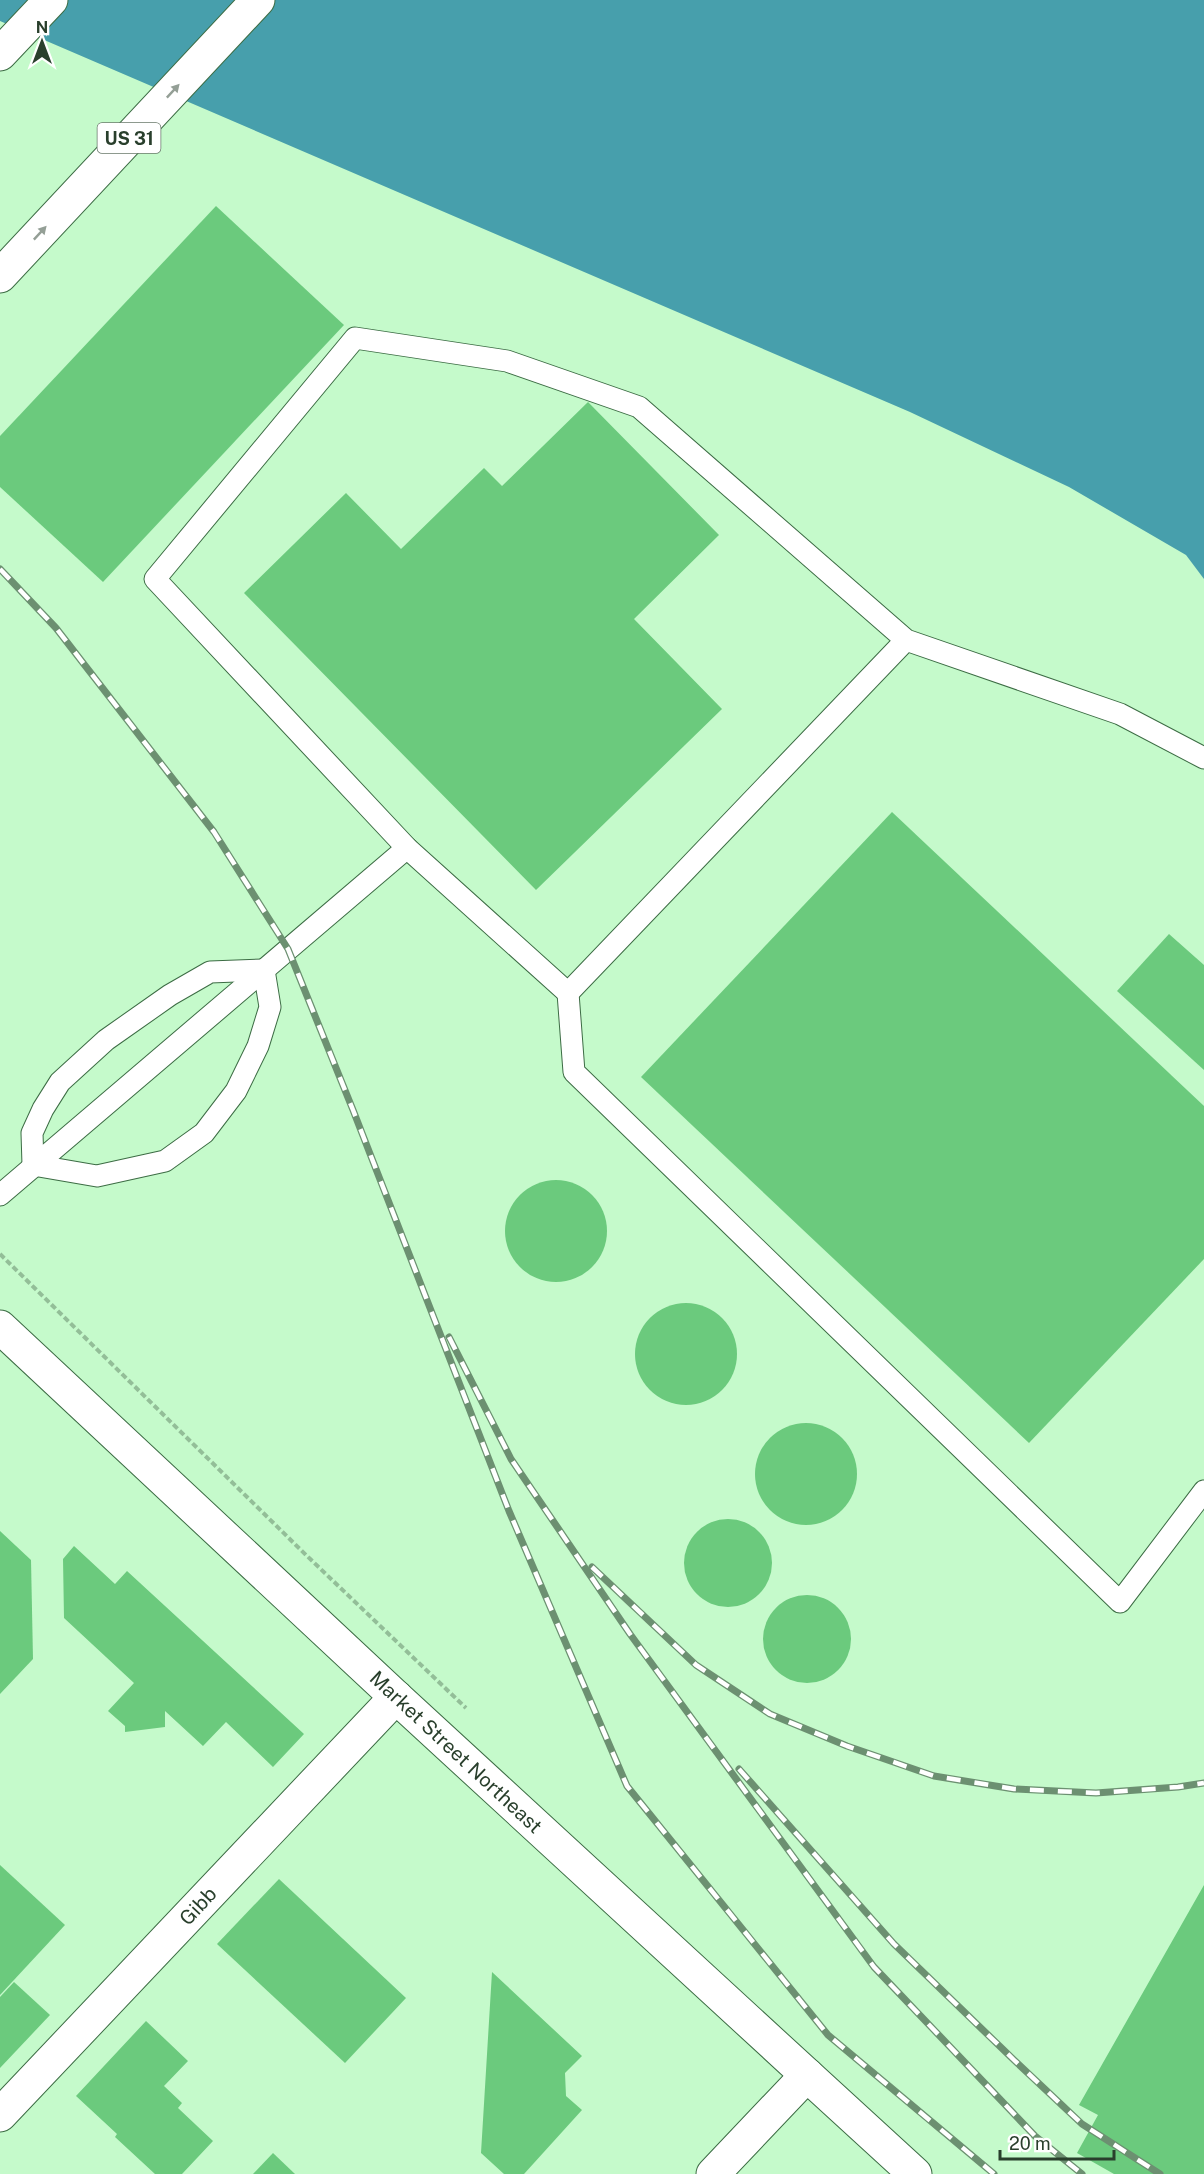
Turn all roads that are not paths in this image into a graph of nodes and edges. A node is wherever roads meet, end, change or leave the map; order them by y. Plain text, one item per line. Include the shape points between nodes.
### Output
1 (51, 0) edge
2 (258, 0) edge
3 (0, 54) edge
4 (0, 276) edge
5 (906, 640) junction
6 (1204, 758) edge
7 (407, 848) junction
8 (264, 970) junction
9 (568, 993) junction
10 (33, 1165) junction
11 (0, 1195) edge
12 (0, 1327) edge
13 (1204, 1491) edge
14 (396, 1697) junction
15 (807, 2075) junction
16 (0, 2115) edge
17 (713, 2174) edge
18 (915, 2174) edge

1 - 3 main road
4 -> 2 main road, US 31
5 - 6 lane via 1120,714
5 - 7 lane via 639,407 507,362 355,338 155,579
5 - 9 lane
7 - 8 lane
7 - 9 lane
8 - 10 lane
8 - 10 lane via 210,972 106,1040 60,1082 43,1109 32,1133
8 - 10 lane via 270,1007 258,1046 236,1091 204,1133 165,1161 97,1176
9 - 13 lane via 574,1072 1120,1602
10 - 11 lane
12 - 14 main road, Market Street Northeast
14 - 15 main road, Market Street Northeast
14 - 16 main road, Gibb
15 - 17 main road
15 - 18 main road, Market Street Northeast

